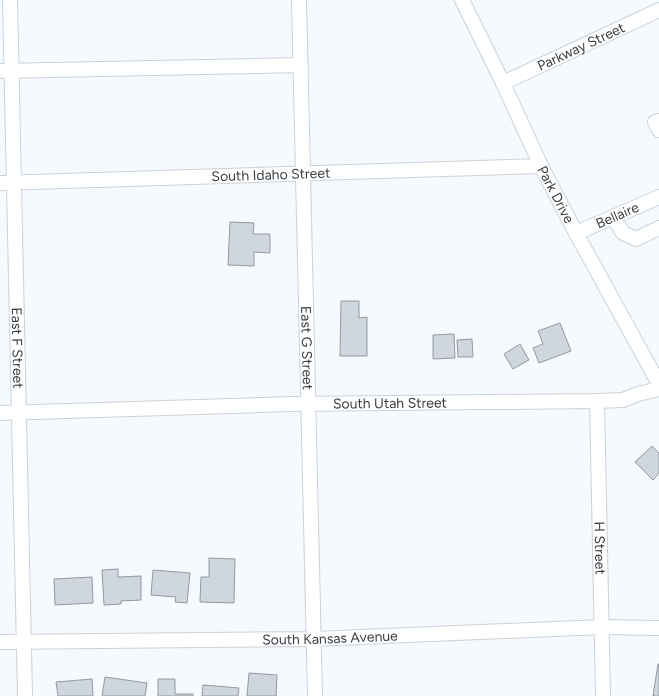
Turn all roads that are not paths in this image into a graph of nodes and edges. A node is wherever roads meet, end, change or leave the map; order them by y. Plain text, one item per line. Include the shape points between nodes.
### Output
1 (10, 0) edge
2 (299, 0) edge
3 (462, 0) edge
4 (659, 10) edge
5 (301, 66) junction
6 (6, 71) edge
7 (503, 83) junction
8 (659, 121) edge
9 (659, 130) edge
10 (541, 166) junction
11 (303, 173) junction
12 (0, 183) edge
13 (14, 183) junction
14 (659, 197) edge
15 (613, 217) junction
16 (659, 228) edge
17 (576, 233) junction
18 (659, 384) edge
19 (659, 389) edge
20 (597, 401) junction
21 (308, 404) junction
22 (19, 412) junction
23 (0, 413) edge
24 (602, 627) junction
25 (659, 628) edge
26 (313, 639) junction
27 (0, 642) edge
28 (24, 642) junction
29 (25, 696) edge
30 (315, 696) edge
31 (603, 696) edge

1 - 6 street, East F Street
2 - 5 street, East G Street
3 - 7 street, Park Drive
4 - 7 street, Parkway Street
5 - 6 street
5 - 11 street, East G Street
6 - 13 street, East F Street
7 - 10 street, Park Drive
8 - 9 street via 655,122
10 - 11 street, South Idaho Street
10 - 17 street, Park Drive
11 - 13 street, South Idaho Street
11 - 21 street, East G Street
12 - 13 street, South Idaho Street
13 - 22 street, East F Street
14 - 15 street, Bellaire
15 - 16 street via 623,233 636,239
15 - 17 street, Bellaire
17 - 18 street, Park Drive
19 - 20 street, South Utah Street via 623,400
20 - 21 street, South Utah Street
20 - 24 street, H Street
21 - 22 street, South Utah Street
21 - 26 street, East G Street
22 - 23 street, South Utah Street
22 - 28 street, East F Street
24 - 25 street, South Kansas Avenue
24 - 26 street, South Kansas Avenue
24 - 31 street, H Street
26 - 28 street, South Kansas Avenue
26 - 30 street, East G Street
27 - 28 street, South Kansas Avenue
28 - 29 street, East F Street

